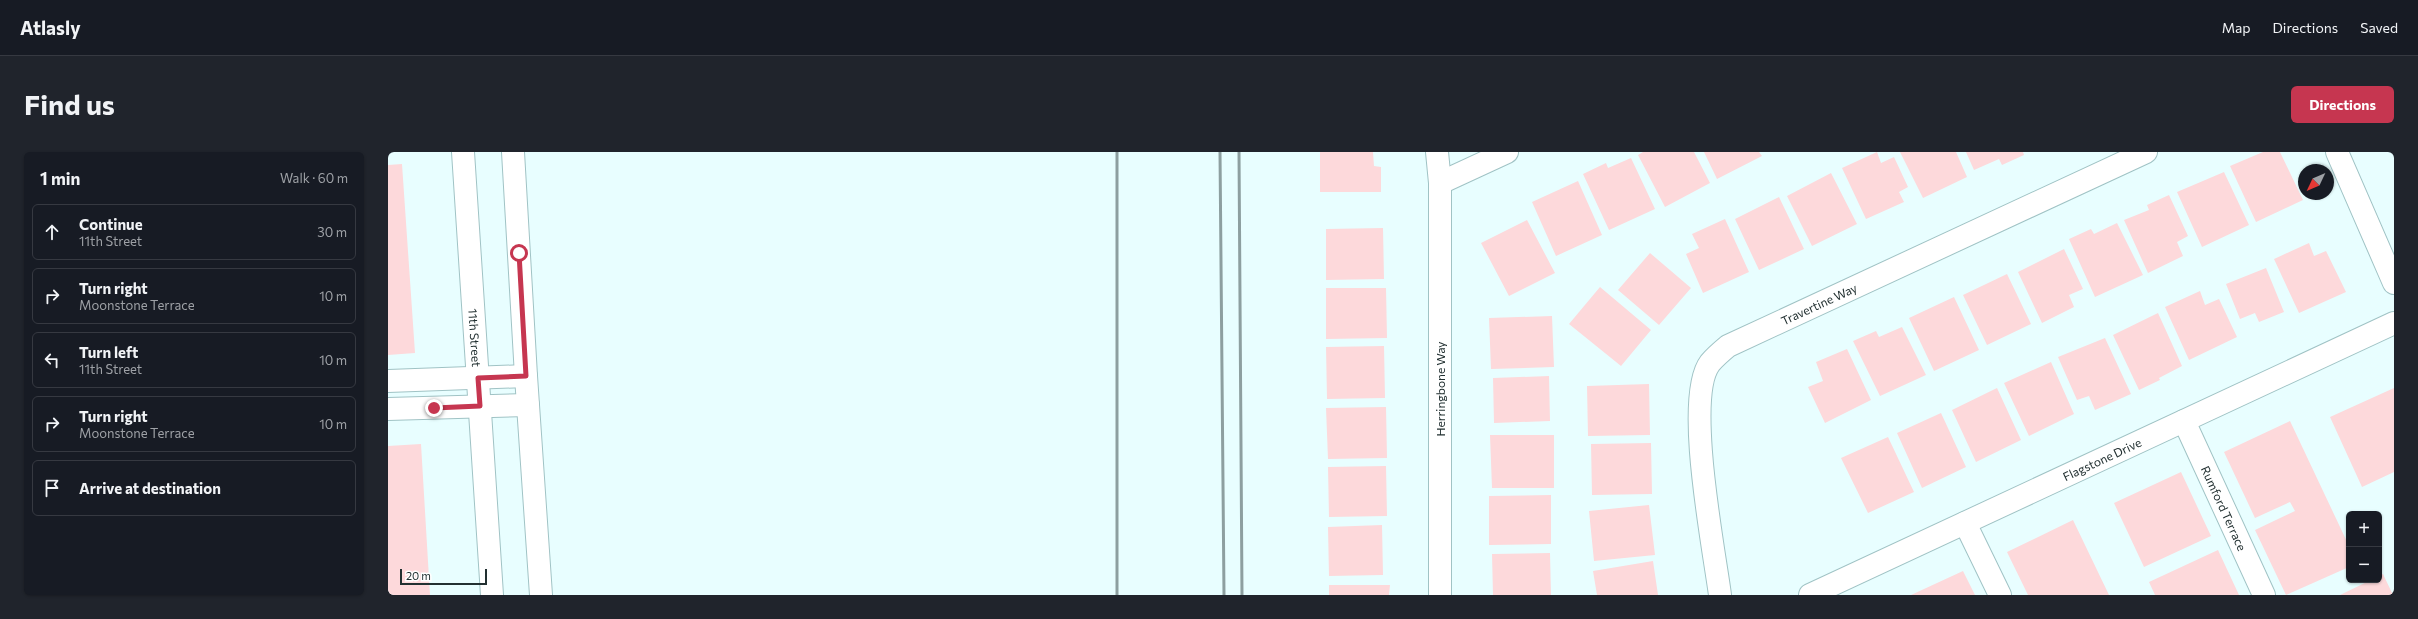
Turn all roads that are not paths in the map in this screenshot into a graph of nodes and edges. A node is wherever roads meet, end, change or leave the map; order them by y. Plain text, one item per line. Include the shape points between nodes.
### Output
1 (463, 152) edge
2 (513, 152) edge
3 (1437, 152) edge
4 (1507, 152) edge
5 (2146, 152) edge
6 (2337, 152) edge
7 (1440, 183) junction
8 (2394, 283) edge
9 (2394, 323) edge
10 (526, 376) junction
11 (478, 378) junction
12 (388, 381) edge
13 (528, 405) junction
14 (480, 406) junction
15 (388, 409) edge
16 (2184, 421) junction
17 (1965, 524) junction
18 (492, 595) edge
19 (541, 595) edge
20 (1440, 595) edge
21 (1720, 595) edge
22 (1810, 595) edge
23 (2000, 595) edge
24 (2264, 595) edge

1 - 11 street, 11th Street
2 - 10 street
3 - 7 street, Herringbone Way
4 - 7 street
5 - 21 street, Travertine Way via 1728,346 1709,363 1699,398 1700,448
6 - 8 street
7 - 20 street, Herringbone Way
9 - 16 street, Flagstone Drive
10 - 11 street
10 - 13 street
11 - 12 street
11 - 14 street, 11th Street
13 - 14 street
13 - 19 street
14 - 15 street
14 - 18 street, 11th Street
16 - 17 street, Flagstone Drive
16 - 24 street, Rumford Terrace
17 - 22 street, Flagstone Drive
17 - 23 street

